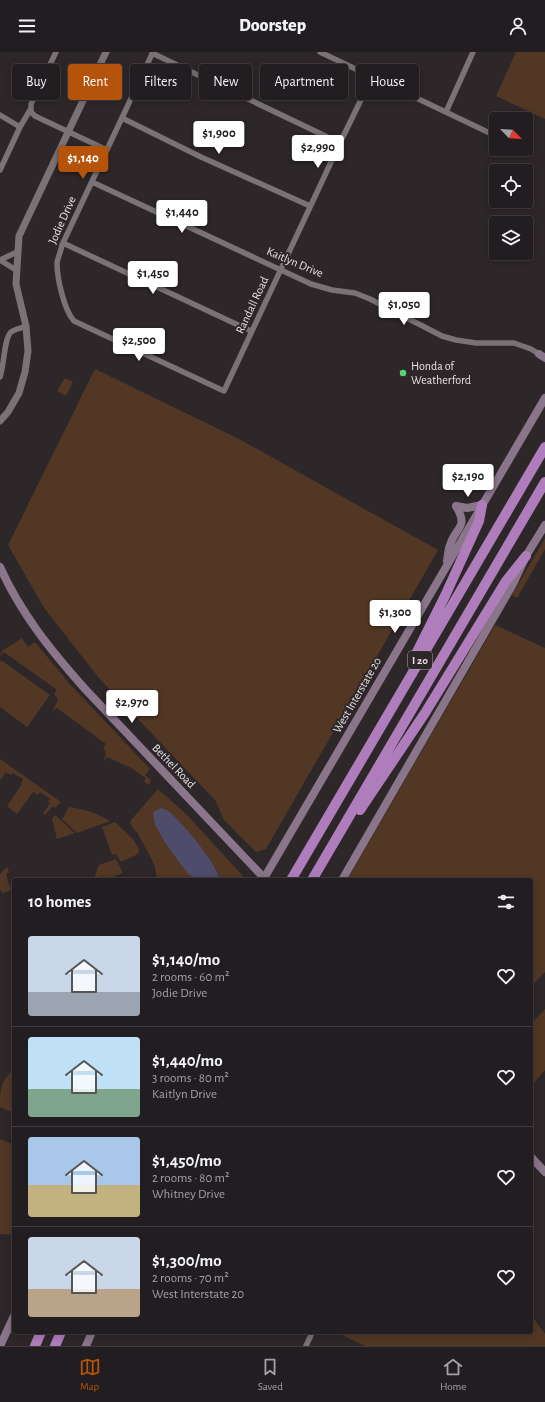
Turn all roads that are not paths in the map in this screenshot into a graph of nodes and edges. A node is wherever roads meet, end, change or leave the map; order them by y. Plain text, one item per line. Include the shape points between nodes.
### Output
1 (56, 52) edge
2 (106, 52) edge
3 (152, 52) edge
4 (320, 52) edge
5 (473, 52) edge
6 (356, 69) edge
7 (419, 99) edge
8 (361, 100) edge
9 (30, 110) junction
10 (446, 112) junction
11 (0, 115) edge
12 (122, 118) junction
13 (20, 127) junction
14 (68, 132) junction
15 (489, 133) edge
16 (340, 143) junction
17 (107, 150) junction
18 (0, 170) edge
19 (92, 182) junction
20 (310, 206) junction
21 (63, 243) junction
22 (18, 252) junction
23 (0, 260) edge
24 (16, 270) junction
25 (280, 270) junction
26 (26, 326) junction
27 (251, 331) junction
28 (543, 356) edge
29 (0, 377) edge
30 (224, 391) joint
31 (545, 398) edge
32 (0, 421) edge
33 (545, 447) edge
34 (545, 482) edge
35 (482, 505) junction
36 (545, 525) edge
37 (526, 556) junction
38 (0, 567) edge
39 (446, 567) junction
40 (398, 697) junction
41 (342, 829) junction
42 (293, 877) edge
43 (264, 878) edge
44 (266, 878) edge
45 (313, 878) edge
46 (343, 878) edge
47 (533, 1159) edge
48 (545, 1172) edge
49 (12, 1320) edge
50 (40, 1334) edge
51 (60, 1334) edge
52 (91, 1334) edge
53 (311, 1335) dead end
54 (0, 1346) edge
55 (35, 1346) edge
56 (55, 1346) edge
57 (86, 1346) edge
58 (306, 1346) edge

1 - 9 street
2 - 14 street
3 - 12 street, Jodie Drive
3 - 16 street
4 - 6 street
5 - 10 street
7 - 10 street
8 - 16 street, Randall Road
9 - 13 street
9 - 14 street via 36,116
10 - 15 street
11 - 13 street
12 - 17 street, Jodie Drive
12 - 20 street
13 - 18 street
14 - 17 street
14 - 22 street via 19,236
16 - 20 street, Randall Road
17 - 19 street, Jodie Drive
19 - 21 street, Jodie Drive
19 - 25 street, Kaitlyn Drive
20 - 25 street, Randall Road
21 - 27 street
21 - 30 street, Jodie Drive via 57,263 69,315 74,321
22 - 23 street
22 - 24 street
23 - 24 street
24 - 26 street via 16,284
25 - 27 street, Randall Road
25 - 28 street, Kaitlyn Drive via 311,284 355,293 370,299 442,336 476,343 514,343
26 - 29 street via 11,332 6,340
26 - 32 street via 26,372 8,412
27 - 30 street, Randall Road
31 - 35 main road, West Interstate 20
33 - 40 highway, I 20
34 - 41 highway, I 20
35 - 39 main road, West Interstate 20
35 - 39 main road via 468,508 456,506 462,516 462,523 450,544
35 - 40 highway via 479,521 445,596 402,680
36 - 37 main road
37 - 41 highway via 506,581 380,782 356,816
37 - 46 main road via 513,584
38 - 43 main road, Bethel Road via 10,589 57,658
39 - 44 main road, West Interstate 20
40 - 42 highway, I 20
41 - 45 highway, I 20
47 - 48 main road
49 - 54 main road
50 - 55 highway
51 - 56 highway
52 - 57 main road
53 - 58 street

